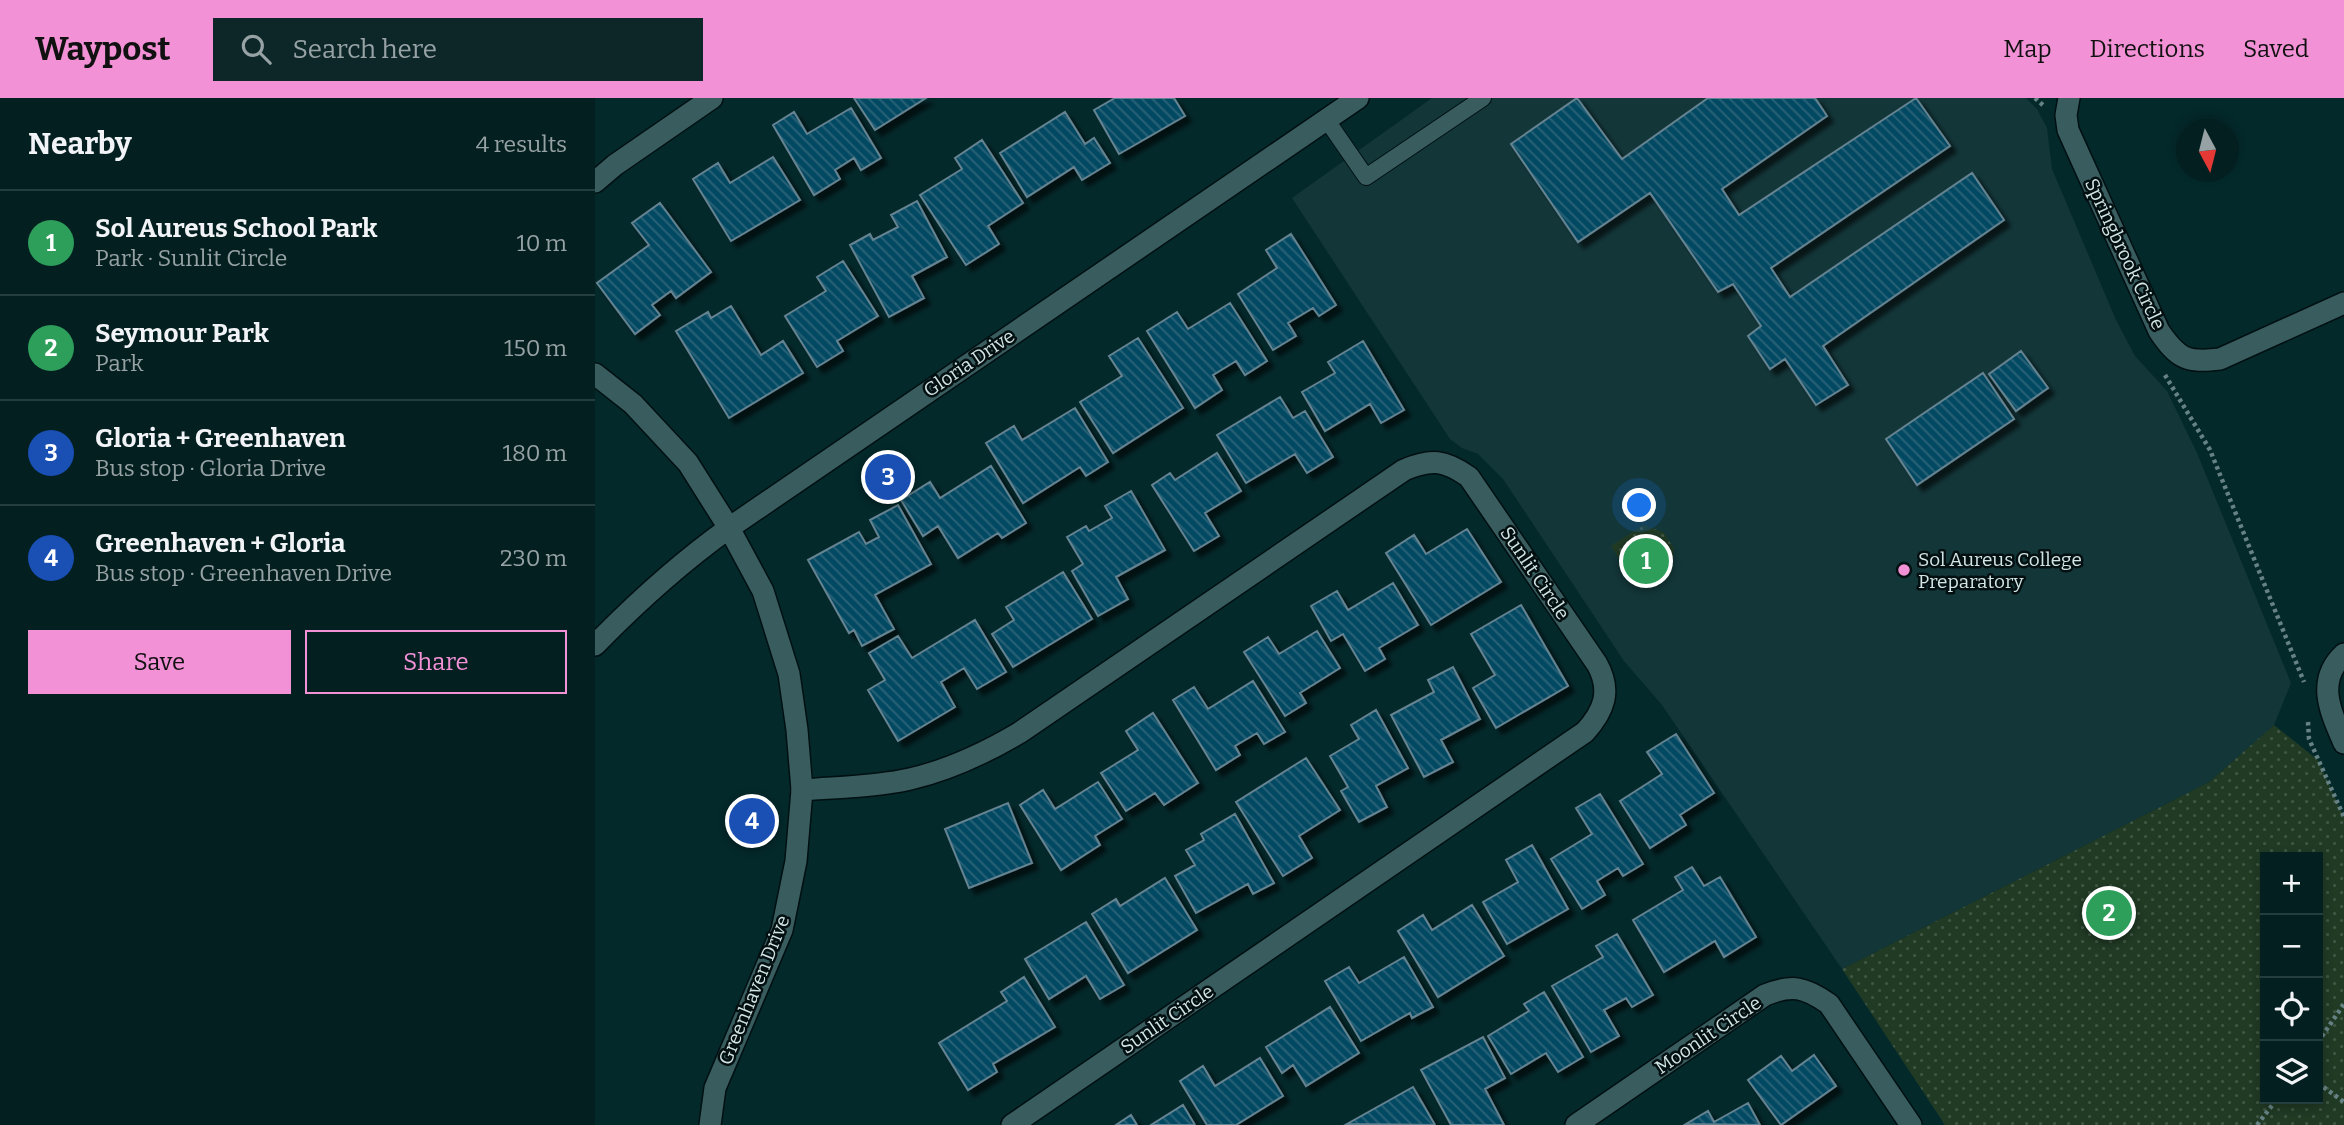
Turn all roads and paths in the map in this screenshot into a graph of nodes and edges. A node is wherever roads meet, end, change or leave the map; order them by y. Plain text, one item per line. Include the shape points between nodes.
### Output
1 (712, 98) edge
2 (1358, 98) edge
3 (1483, 98) edge
4 (2035, 98) edge
5 (2069, 98) edge
6 (2046, 107) dead end
7 (1326, 119) junction
8 (595, 183) edge
9 (2344, 303) edge
10 (2162, 370) dead end
11 (595, 374) edge
12 (729, 528) junction
13 (595, 645) edge
14 (2344, 654) edge
15 (2304, 684) dead end
16 (2344, 743) edge
17 (802, 790) junction
18 (2344, 1004) edge
19 (2319, 1041) edge
20 (2323, 1087) edge
21 (2344, 1102) edge
22 (2273, 1104) edge
23 (710, 1125) edge
24 (1011, 1125) edge
25 (1576, 1125) edge
26 (1911, 1125) edge
27 (2257, 1125) edge

1 - 8 street
2 - 7 street, Gloria Drive
3 - 7 lane via 1366,177
4 - 6 path
5 - 9 street, Springbrook Circle via 2068,130 2159,331 2184,359 2220,359
7 - 12 street, Gloria Drive
10 - 15 path via 2210,450
11 - 12 street, Greenhaven Drive via 633,404 688,463
12 - 13 street, Gloria Drive via 686,558
12 - 17 street, Greenhaven Drive via 763,591 789,674
14 - 16 street via 2329,675 2326,692
17 - 23 street, Greenhaven Drive via 796,861 782,930 715,1088
17 - 24 street, Sunlit Circle via 908,779 994,747 1418,464 1451,465 1469,477 1597,664 1605,689 1604,704 1585,732
18 - 19 path
20 - 21 path
22 - 27 path
25 - 26 street, Moonlit Circle via 1781,988 1814,993 1829,1004

